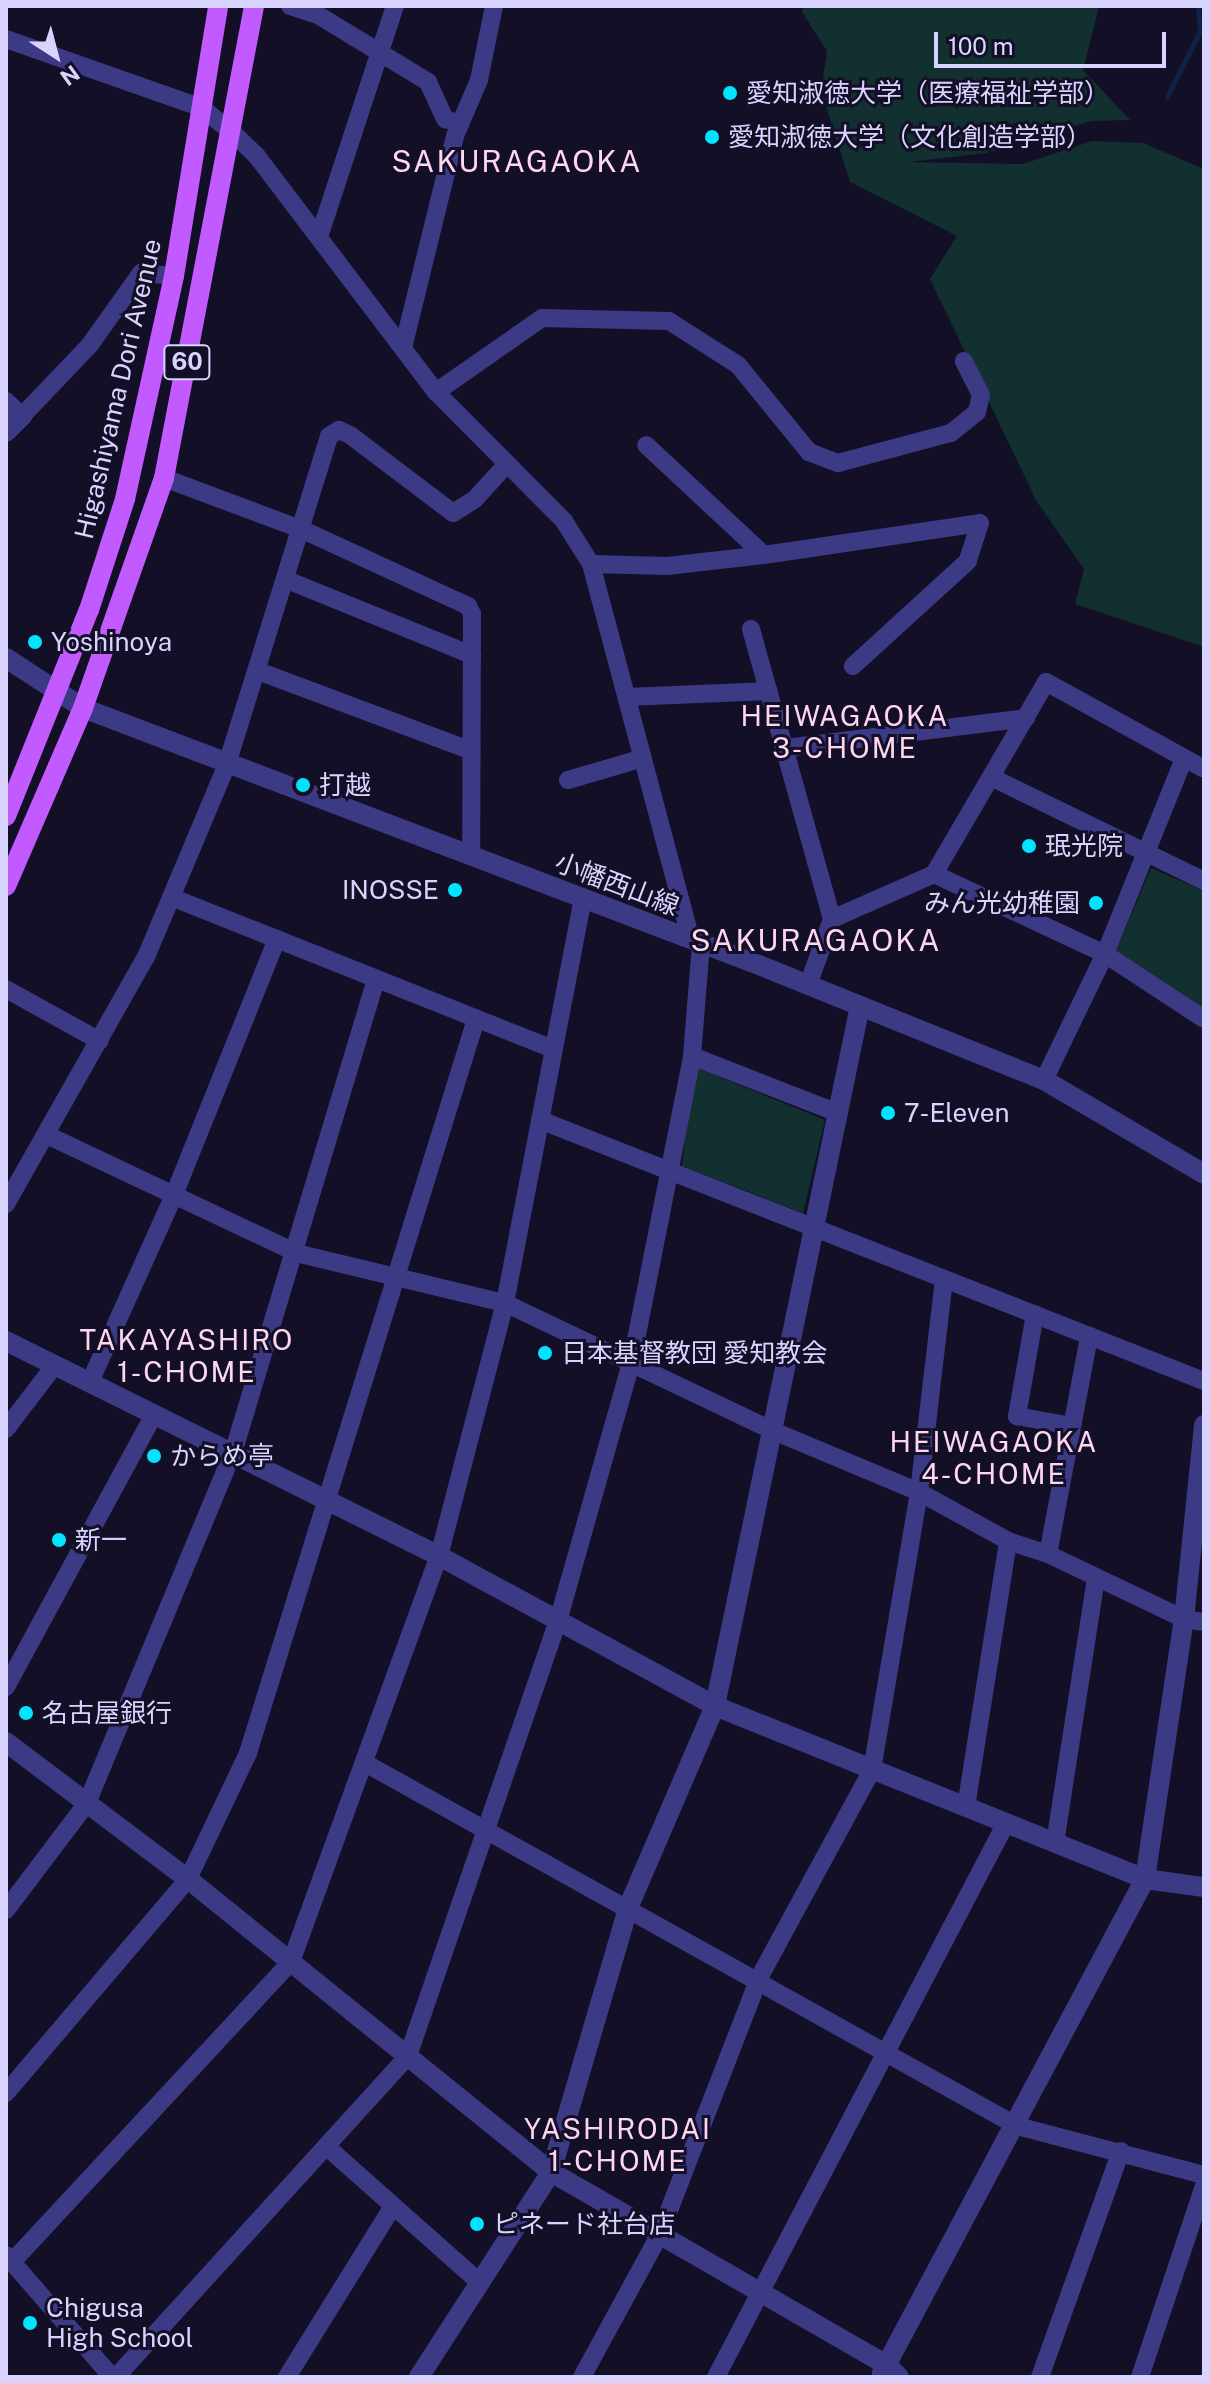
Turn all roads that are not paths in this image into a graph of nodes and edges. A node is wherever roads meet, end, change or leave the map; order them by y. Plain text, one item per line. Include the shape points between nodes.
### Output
1 (218, 6) edge
2 (254, 6) edge
3 (290, 6) edge
4 (395, 6) edge
5 (494, 6) edge
6 (6, 39) edge
7 (378, 52) junction
8 (202, 108) junction
9 (460, 124) junction
10 (233, 133) junction
11 (319, 237) junction
12 (174, 276) junction
13 (403, 348) junction
14 (964, 361) dead end
15 (436, 392) junction
16 (6, 401) edge
17 (22, 416) junction
18 (6, 432) edge
19 (646, 445) dead end
20 (505, 466) junction
21 (164, 478) junction
22 (303, 530) junction
23 (764, 555) junction
24 (591, 564) junction
25 (287, 580) junction
26 (751, 629) dead end
27 (472, 655) junction
28 (6, 658) edge
29 (853, 666) dead end
30 (258, 671) junction
31 (769, 691) junction
32 (55, 694) junction
33 (627, 697) junction
34 (83, 708) junction
35 (1026, 718) junction
36 (786, 748) junction
37 (472, 751) junction
38 (643, 758) junction
39 (1184, 758) junction
40 (227, 764) junction
41 (1204, 769) edge
42 (991, 777) junction
43 (568, 780) dead end
44 (6, 816) edge
45 (471, 856) junction
46 (1146, 856) junction
47 (934, 874) junction
48 (1204, 881) edge
49 (6, 886) edge
50 (171, 897) junction
51 (583, 898) junction
52 (832, 919) junction
53 (277, 939) junction
54 (696, 941) junction
55 (1105, 954) junction
56 (376, 979) junction
57 (808, 985) junction
58 (6, 989) edge
59 (860, 1006) junction
60 (476, 1019) junction
61 (1204, 1019) edge
62 (100, 1041) junction
63 (553, 1049) junction
64 (692, 1056) junction
65 (1044, 1080) junction
66 (838, 1113) junction
67 (540, 1120) junction
68 (49, 1136) junction
69 (670, 1171) junction
70 (1204, 1174) edge
71 (174, 1195) junction
72 (6, 1204) edge
73 (814, 1227) junction
74 (296, 1253) junction
75 (944, 1279) junction
76 (393, 1280) junction
77 (505, 1303) junction
78 (1035, 1314) junction
79 (1089, 1336) junction
80 (6, 1341) edge
81 (632, 1360) junction
82 (55, 1365) junction
83 (1204, 1381) edge
84 (90, 1382) junction
85 (154, 1414) junction
86 (1204, 1425) edge
87 (1072, 1426) junction
88 (6, 1429) edge
89 (771, 1430) junction
90 (233, 1453) junction
91 (919, 1492) junction
92 (329, 1503) junction
93 (1008, 1541) junction
94 (1048, 1554) junction
95 (439, 1556) junction
96 (1096, 1578) junction
97 (1194, 1620) edge
98 (558, 1621) junction
99 (6, 1687) edge
100 (715, 1706) junction
101 (6, 1742) edge
102 (365, 1763) junction
103 (872, 1770) junction
104 (87, 1803) junction
105 (966, 1807) junction
106 (1006, 1823) junction
107 (486, 1830) junction
108 (1055, 1843) junction
109 (188, 1879) junction
110 (1145, 1879) junction
111 (1204, 1887) edge
112 (628, 1908) junction
113 (6, 1910) edge
114 (291, 1962) junction
115 (759, 1978) junction
116 (884, 2051) junction
117 (408, 2056) junction
118 (6, 2093) edge
119 (1017, 2126) junction
120 (327, 2147) junction
121 (1121, 2151) junction
122 (551, 2172) junction
123 (1204, 2175) edge
124 (1204, 2186) edge
125 (393, 2206) junction
126 (659, 2236) junction
127 (9, 2258) edge
128 (480, 2283) junction
129 (763, 2294) junction
130 (889, 2373) edge
131 (114, 2377) edge
132 (287, 2377) edge
133 (419, 2377) edge
134 (582, 2377) edge
135 (716, 2377) edge
136 (1040, 2377) edge
137 (1140, 2377) edge

1 - 8 main road, Higashiyama Dori Avenue / 60
2 - 10 main road, 60
3 - 7 street via 318,15
4 - 7 street
5 - 9 street via 479,80
6 - 8 street
7 - 9 street via 428,82 445,119
7 - 11 street
8 - 10 street
8 - 12 main road, Higashiyama Dori Avenue / 60
9 - 13 street
10 - 11 street
10 - 21 main road, 60
11 - 13 street
12 - 17 street via 136,277 89,346
12 - 32 main road, Higashiyama Dori Avenue / 60 via 125,499
13 - 15 street
14 - 15 street via 981,395 977,412 951,433 838,463 809,452 738,365 669,321 542,318
15 - 20 street
16 - 17 street
17 - 18 street
19 - 23 street
20 - 22 street via 475,499 453,513 339,430 323,446
20 - 24 street via 564,521
21 - 22 street
21 - 34 main road, 60
22 - 25 street
22 - 27 street via 468,606
23 - 24 street via 667,566
23 - 29 street via 980,523 968,561
24 - 33 street
25 - 27 street
25 - 30 street
26 - 31 street
27 - 37 street
28 - 32 street, 小幡西山線
30 - 37 street
30 - 40 street
31 - 33 street
31 - 36 street
32 - 34 street, 小幡西山線
32 - 44 main road, Higashiyama Dori Avenue / 60
33 - 38 street
34 - 40 street, 小幡西山線
34 - 49 main road, 60
35 - 36 street
35 - 39 street via 1046,682
35 - 42 street
36 - 52 street
37 - 45 street
38 - 43 street
38 - 54 street
39 - 41 street
39 - 46 street
40 - 45 street, 小幡西山線
40 - 50 street
42 - 46 street
42 - 47 street
45 - 51 street, 小幡西山線
46 - 48 street
46 - 55 street
47 - 52 street
47 - 55 street
50 - 53 street
50 - 62 street
51 - 54 street, 小幡西山線
51 - 63 street
52 - 57 street
53 - 56 street
53 - 71 street
54 - 57 street, 小幡西山線
54 - 64 street
55 - 61 street
55 - 65 street
56 - 60 street
56 - 74 street
57 - 59 street, 小幡西山線
58 - 62 street
59 - 65 street, 小幡西山線
59 - 66 street
60 - 63 street
60 - 76 street
62 - 68 street
63 - 67 street
64 - 66 street
64 - 69 street
65 - 70 street, 小幡西山線
66 - 73 street
67 - 69 street
67 - 77 street
68 - 71 street
68 - 72 street
69 - 73 street
69 - 81 street
71 - 74 street
71 - 84 street
73 - 75 street
73 - 89 street
74 - 76 street
74 - 90 street
75 - 78 street
75 - 91 street
76 - 77 street
76 - 92 street
77 - 81 street
77 - 95 street
78 - 79 street
78 - 87 street via 1017,1416
79 - 83 street
79 - 87 street
80 - 82 street
81 - 89 street
81 - 98 street
82 - 84 street
82 - 88 street
84 - 85 street
85 - 90 street
85 - 99 street
86 - 97 street
87 - 94 street
89 - 91 street
89 - 100 street
90 - 92 street
90 - 104 street
91 - 93 street
91 - 103 street
92 - 95 street
92 - 109 street via 248,1753
93 - 94 street
93 - 105 street
94 - 96 street
95 - 98 street
95 - 102 street
96 - 97 street
96 - 108 street
97 - 110 street
98 - 100 street
98 - 107 street
100 - 103 street
100 - 112 street
101 - 104 street
102 - 107 street
102 - 114 street
103 - 105 street
103 - 115 street
104 - 109 street
104 - 113 street
105 - 106 street
106 - 108 street
106 - 116 street
107 - 112 street
107 - 117 street
108 - 110 street
109 - 114 street
109 - 118 street
110 - 111 street
110 - 119 street
112 - 115 street
112 - 122 street
114 - 117 street
114 - 127 street
115 - 116 street
115 - 126 street
116 - 119 street
116 - 129 street
117 - 120 street
117 - 122 street
119 - 121 street
119 - 130 street
120 - 125 street
120 - 131 street
121 - 123 street
121 - 136 street
122 - 126 street
122 - 128 street
124 - 137 street
125 - 128 street
125 - 132 street
126 - 129 street
126 - 134 street
127 - 131 street
128 - 133 street
129 - 130 street
129 - 135 street

